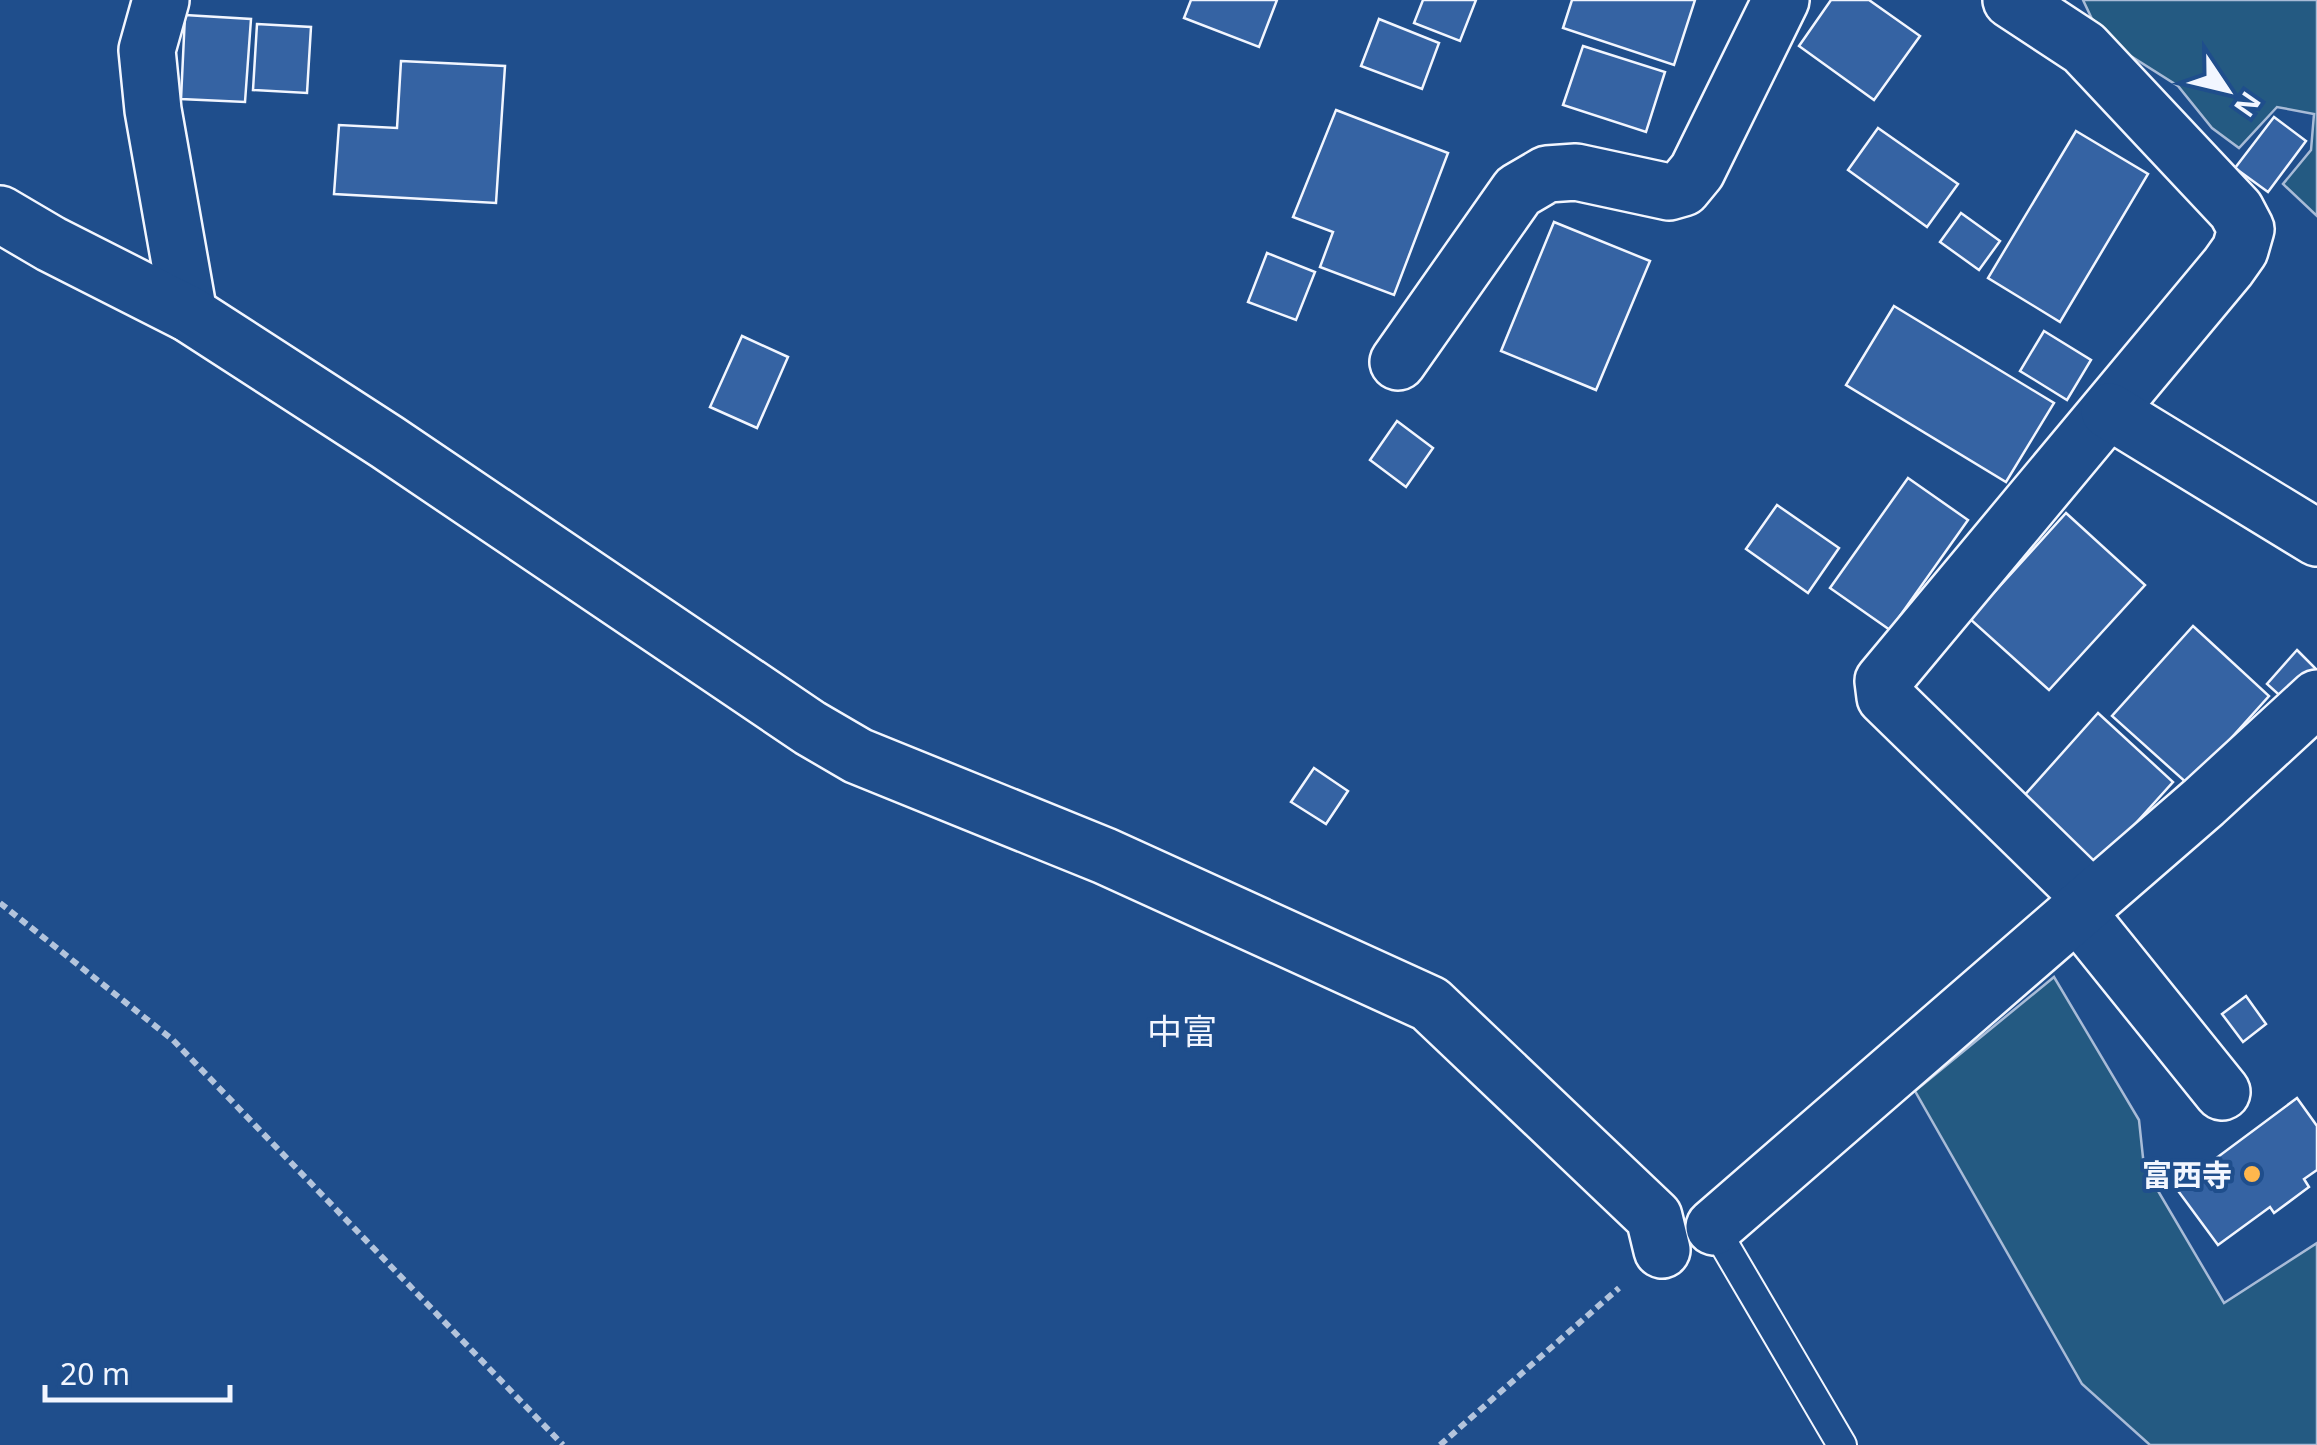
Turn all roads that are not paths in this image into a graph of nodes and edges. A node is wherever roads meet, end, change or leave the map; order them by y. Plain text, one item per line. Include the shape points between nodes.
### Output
1 (161, 0) edge
2 (1781, 0) edge
3 (2037, 5) edge
4 (0, 214) edge
5 (189, 314) junction
6 (1398, 362) dead end
7 (2109, 410) junction
8 (2317, 538) edge
9 (2317, 698) edge
10 (2085, 906) junction
11 (2222, 1092) dead end
12 (1714, 1227) joint
13 (1662, 1250) road end
14 (1842, 1445) edge

1 - 5 street via 148,65
2 - 6 street via 1683,188 1670,192 1576,172 1547,174 1518,191
3 - 7 street via 2236,210 2246,228 2228,266
4 - 5 street
5 - 13 street via 858,756 1105,856 1430,1004 1654,1217
7 - 8 street
7 - 10 street via 1883,681 1885,698
9 - 10 street
10 - 11 street
10 - 12 street
12 - 14 lane

